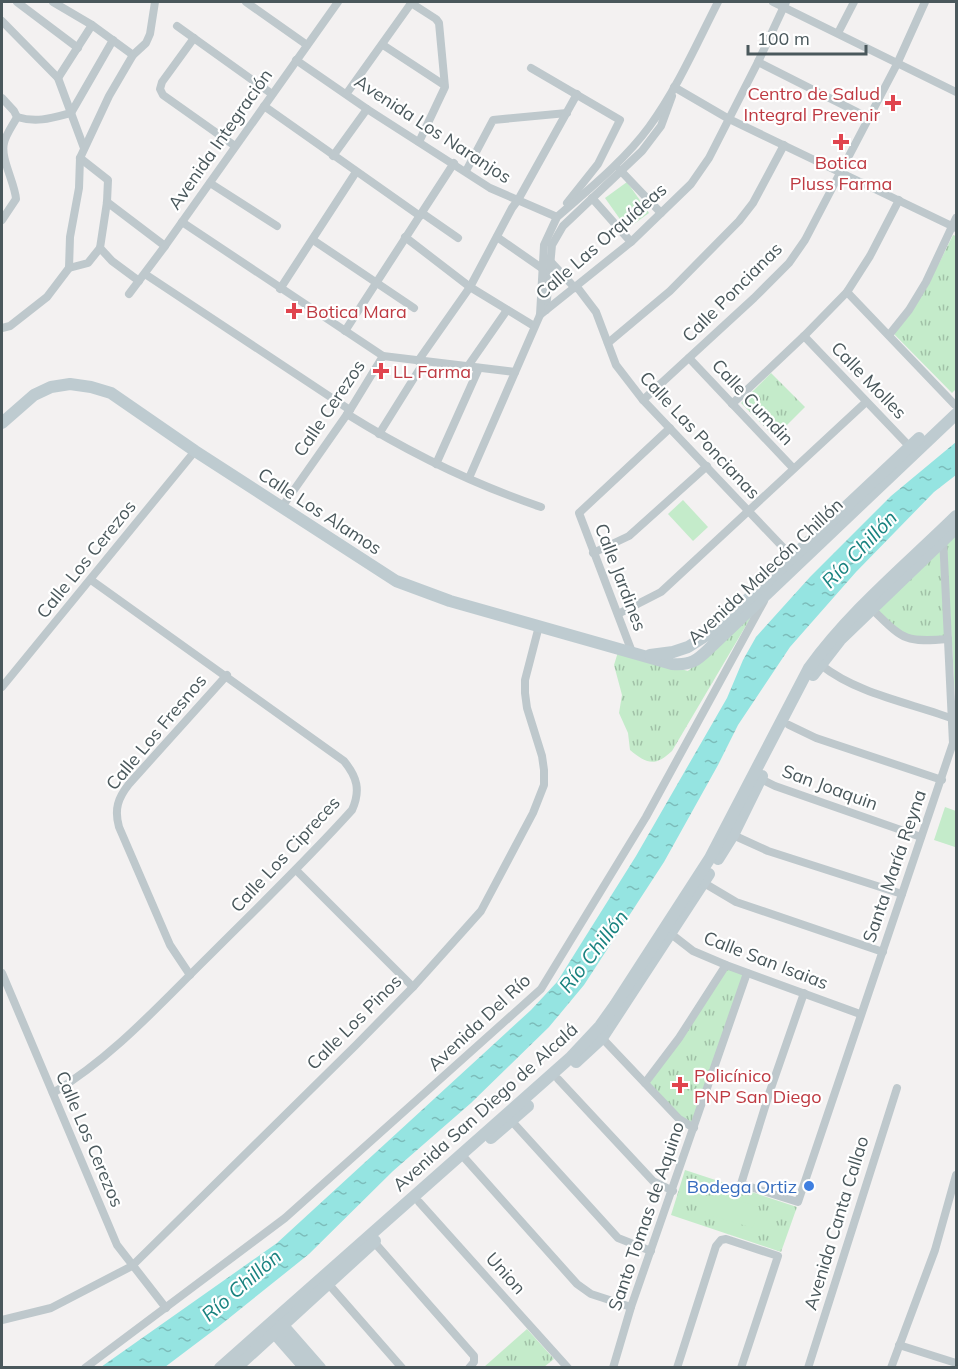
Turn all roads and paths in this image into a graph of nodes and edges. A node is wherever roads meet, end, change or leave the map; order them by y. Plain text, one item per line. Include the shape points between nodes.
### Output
1 (17, 2) edge
2 (53, 2) edge
3 (155, 2) edge
4 (246, 2) edge
5 (338, 2) edge
6 (411, 2) edge
7 (718, 2) edge
8 (773, 2) edge
9 (854, 2) edge
10 (925, 2) edge
11 (785, 4) edge
12 (2, 21) edge
13 (92, 25) junction
14 (177, 26) dead end
15 (838, 33) junction
16 (194, 38) junction
17 (113, 40) junction
18 (307, 45) junction
19 (383, 45) junction
20 (78, 48) junction
21 (133, 55) junction
22 (297, 60) junction
23 (758, 63) junction
24 (897, 64) junction
25 (531, 68) dead end
26 (58, 78) junction
27 (444, 85) junction
28 (674, 87) junction
29 (955, 88) edge
30 (347, 93) junction
31 (272, 94) junction
32 (577, 94) junction
33 (2, 98) edge
34 (264, 106) junction
35 (367, 109) junction
36 (71, 113) junction
37 (567, 113) junction
38 (17, 117) junction
39 (869, 118) junction
40 (729, 119) junction
41 (419, 142) junction
42 (784, 145) junction
43 (236, 146) junction
44 (84, 148) junction
45 (333, 156) junction
46 (80, 158) junction
47 (454, 163) junction
48 (620, 170) junction
49 (466, 171) junction
50 (356, 172) junction
51 (841, 172) junction
52 (210, 183) junction
53 (592, 198) junction
54 (518, 200) junction
55 (899, 200) junction
56 (107, 202) junction
57 (661, 213) junction
58 (421, 214) junction
59 (557, 216) junction
60 (2, 220) edge
61 (182, 222) junction
62 (955, 224) edge
63 (277, 226) dead end
64 (405, 237) junction
65 (497, 237) junction
66 (458, 238) dead end
67 (313, 240) junction
68 (631, 242) junction
69 (165, 246) junction
70 (100, 248) junction
71 (550, 261) junction
72 (69, 268) junction
73 (543, 269) junction
74 (142, 277) junction
75 (377, 284) junction
76 (470, 287) junction
77 (576, 287) junction
78 (280, 289) junction
79 (847, 292) junction
80 (129, 294) dead end
81 (414, 308) dead end
82 (507, 310) junction
83 (543, 313) junction
84 (534, 326) junction
85 (2, 328) edge
86 (345, 331) junction
87 (889, 335) junction
88 (804, 336) junction
89 (608, 343) junction
90 (384, 356) junction
91 (689, 358) junction
92 (421, 361) junction
93 (468, 366) junction
94 (479, 368) junction
95 (515, 372) junction
96 (643, 400) junction
97 (866, 402) junction
98 (732, 404) junction
99 (956, 407) edge
100 (348, 412) junction
101 (2, 423) edge
102 (670, 428) junction
103 (379, 434) junction
104 (910, 447) junction
105 (195, 451) junction
106 (436, 464) junction
107 (707, 466) junction
108 (793, 468) junction
109 (469, 478) junction
110 (282, 507) junction
111 (541, 507) dead end
112 (749, 511) junction
113 (957, 516) edge
114 (957, 528) edge
115 (943, 536) junction
116 (593, 553) junction
117 (795, 560) junction
118 (91, 580) junction
119 (768, 592) junction
120 (873, 610) junction
121 (618, 614) junction
122 (539, 626) junction
123 (948, 639) junction
124 (632, 652) junction
125 (645, 656) junction
126 (821, 665) junction
127 (227, 675) junction
128 (2, 687) edge
129 (955, 719) edge
130 (789, 724) junction
131 (761, 779) junction
132 (942, 780) junction
133 (733, 835) junction
134 (921, 837) junction
135 (296, 870) junction
136 (704, 883) junction
137 (902, 894) junction
138 (667, 931) junction
139 (883, 952) junction
140 (726, 965) junction
141 (2, 973) edge
142 (747, 973) junction
143 (190, 975) junction
144 (412, 987) junction
145 (804, 993) junction
146 (860, 1014) junction
147 (602, 1038) junction
148 (558, 1078) junction
149 (645, 1083) junction
150 (897, 1088) dead end
151 (53, 1094) junction
152 (508, 1118) junction
153 (694, 1128) junction
154 (464, 1157) junction
155 (957, 1175) edge
156 (673, 1191) junction
157 (419, 1202) junction
158 (374, 1242) junction
159 (651, 1251) junction
160 (132, 1266) junction
161 (325, 1280) junction
162 (631, 1307) junction
163 (166, 1308) junction
164 (2, 1320) edge
165 (275, 1325) junction
166 (899, 1345) junction
167 (957, 1363) edge
168 (85, 1368) edge
169 (220, 1368) edge
170 (236, 1368) edge
171 (305, 1368) edge
172 (320, 1368) edge
173 (402, 1368) edge
174 (470, 1368) edge
175 (568, 1368) edge
176 (613, 1368) edge
177 (676, 1368) edge
178 (741, 1368) edge
179 (808, 1368) edge
180 (891, 1368) edge

1 - 20 street
2 - 13 street
3 - 21 street via 150,34
4 - 18 street
5 - 18 street, Avenida Integración
6 - 19 street
6 - 27 street via 439,23
7 - 28 street
8 - 11 street
9 - 15 street
10 - 24 street, Calle Poncianas
11 - 15 street
11 - 23 street, Calle Las Orquídeas
12 - 26 street
13 - 17 street
13 - 20 street
14 - 16 street
15 - 24 street
16 - 31 street
16 - 43 street via 160,89
17 - 21 street
17 - 36 street
18 - 22 street, Avenida Integración
19 - 27 street
19 - 30 street
20 - 26 street
21 - 44 street
22 - 30 street, Avenida Los Naranjos
22 - 31 street, Avenida Integración
23 - 39 street
23 - 40 street, Calle Las Orquídeas
24 - 29 street
24 - 39 street, Calle Poncianas
25 - 32 street
26 - 36 street
27 - 41 street
28 - 40 street
28 - 48 street via 661,126 642,151
28 - 59 street via 632,148
30 - 35 street, Avenida Los Naranjos
31 - 34 street, Avenida Integración
32 - 37 street
32 - 59 street via 620,122 598,164
33 - 38 street
34 - 43 street, Avenida Integración
34 - 45 street
35 - 41 street, Avenida Los Naranjos
35 - 45 street
36 - 38 street via 43,121
36 - 44 street
37 - 49 street via 493,120
37 - 54 street
38 - 60 street via 4,144 16,199
39 - 51 street, Calle Poncianas
40 - 42 street
40 - 57 street, Calle Las Orquídeas via 710,158 691,184
41 - 47 street, Avenida Los Naranjos
42 - 51 street
42 - 89 street via 739,221 670,291
43 - 52 street, Avenida Integración
44 - 46 street
45 - 50 street
46 - 56 street via 107,178
46 - 72 street
47 - 49 street, Avenida Los Naranjos
47 - 58 street
48 - 53 street
48 - 57 street
49 - 54 street, Avenida Los Naranjos via 490,188
50 - 58 street
50 - 67 street
51 - 55 street
51 - 91 street, Calle Poncianas via 789,263
52 - 61 street, Avenida Integración
52 - 63 street
53 - 68 street
53 - 71 street via 557,234
54 - 59 street, Avenida Los Naranjos
54 - 65 street
55 - 62 street
55 - 79 street
56 - 69 street
56 - 70 street
57 - 68 street, Calle Las Orquídeas
58 - 64 street
58 - 66 street
59 - 73 street via 545,241
61 - 69 street, Avenida Integración
61 - 78 street
62 - 87 street via 926,282
64 - 75 street
64 - 76 street
65 - 73 street
65 - 76 street
67 - 75 street
67 - 78 street
68 - 77 street, Calle Las Orquídeas
69 - 74 street, Avenida Integración
70 - 72 street via 88,263
70 - 74 street via 112,261
71 - 77 street, Calle Las Poncianas
71 - 83 street
72 - 85 street via 47,297
73 - 83 street
74 - 80 street, Avenida Integración
74 - 100 street
75 - 81 street
75 - 86 street
76 - 82 street
76 - 92 street
77 - 83 street, Calle Las Orquídeas
77 - 89 street, Calle Las Poncianas via 596,312
78 - 86 street
79 - 87 street
79 - 88 street
82 - 84 street
82 - 93 street
83 - 84 street
84 - 95 street
86 - 90 street
87 - 99 street
88 - 97 street, Calle Molles
88 - 98 street
89 - 96 street, Calle Las Poncianas via 616,365
90 - 92 street
90 - 100 street, Calle Cerezos
91 - 96 street, Calle Poncianas
91 - 98 street, Calle Cumdin
92 - 93 street
92 - 103 street
93 - 94 street
94 - 95 street
94 - 106 street
95 - 109 street
96 - 102 street, Calle Las Poncianas
97 - 104 street, Calle Molles
97 - 108 street
98 - 108 street, Calle Cumdin
99 - 104 main road, Avenida Malecón Chillón
99 - 117 main road, Avenida Malecón Chillón
100 - 103 street
100 - 110 street, Calle Cerezos
101 - 105 main road, Calle Los Alamos via 34,395 51,387 91,387 111,393
102 - 107 street, Calle Las Poncianas
102 - 116 street, Calle Jardines via 579,513
103 - 106 street
104 - 117 main road, Avenida Malecón Chillón
105 - 110 main road, Calle Los Alamos
105 - 118 street, Calle Los Cerezos
106 - 109 street
107 - 112 street, Calle Las Poncianas
107 - 116 street via 629,536
108 - 112 street
109 - 111 street
110 - 122 main road, Calle Los Alamos via 396,581
112 - 117 street, Calle Las Poncianas
112 - 121 street via 661,592
113 - 115 main road, Avenida San Diego de Alcalá
114 - 115 main road, Avenida San Diego de Alcalá
115 - 120 main road, Avenida San Diego de Alcalá
115 - 123 street, Santa María Reyna
115 - 138 main road, Avenida San Diego de Alcalá via 846,624 809,668 710,858
116 - 121 street, Calle Jardines
117 - 119 main road, Avenida Malecón Chillón
117 - 125 main road, Avenida Malecón Chillón via 707,635 688,647
118 - 127 street, Calle Los Cipreces
118 - 128 street, Calle Los Cerezos
119 - 125 main road, Avenida Malecón Chillón via 696,660 686,665 672,664
119 - 163 street, Avenida Del Río via 646,817 541,989 285,1218
120 - 123 street via 907,639
120 - 126 main road, Avenida San Diego de Alcalá via 840,640
121 - 124 street, Calle Jardines
122 - 124 main road, Calle Los Alamos
122 - 144 street, Calle Los Pinos via 525,693 544,770 540,799 481,911
123 - 129 street, Santa María Reyna
124 - 125 main road, Calle Los Alamos
126 - 129 street via 859,687
126 - 130 main road, Avenida San Diego de Alcalá
127 - 135 street, Calle Los Cipreces via 344,760 358,785 352,810
127 - 143 street, Calle Los Fresnos via 129,784 116,804 123,838 170,945
129 - 132 street, Santa María Reyna via 953,743
130 - 131 main road, Avenida San Diego de Alcalá
130 - 132 street via 816,738
131 - 133 main road, Avenida San Diego de Alcalá
131 - 134 street, San Joaquin
132 - 134 street, Santa María Reyna
133 - 136 main road, Avenida San Diego de Alcalá
133 - 137 street via 768,851
134 - 137 street, Santa María Reyna
135 - 143 street, Calle Los Cipreces
135 - 144 street
136 - 138 main road, Avenida San Diego de Alcalá
136 - 139 street via 736,902
137 - 139 street, Santa María Reyna
138 - 140 street, Calle San Isaias via 693,951
138 - 147 main road, Avenida San Diego de Alcalá
138 - 152 main road, Avenida San Diego de Alcalá via 600,1026
139 - 146 street, Santa María Reyna
140 - 142 street, Calle San Isaias
140 - 149 street
141 - 151 street, Calle Los Cerezos
142 - 145 street, Calle San Isaias
142 - 153 street, Santo Tomas de Aquino
143 - 151 street, Calle Los Cipreces via 130,1035
144 - 160 street, Calle Los Pinos
145 - 146 street, Calle San Isaias
145 - 146 street, Santa María Reyna via 741,1184 798,1202
147 - 148 main road, Avenida San Diego de Alcalá
147 - 149 street
148 - 152 main road, Avenida San Diego de Alcalá
148 - 156 street via 652,1181
149 - 153 street via 679,1119
150 - 179 street, Avenida Canta Callao
151 - 160 street, Calle Los Cerezos via 117,1245
152 - 154 main road, Avenida San Diego de Alcalá
152 - 159 street via 618,1238
153 - 156 street, Santo Tomas de Aquino
154 - 157 main road, Avenida San Diego de Alcalá
154 - 161 main road, Avenida San Diego de Alcalá
154 - 162 street via 577,1284 591,1294
155 - 166 street via 935,1250
156 - 159 street, Santo Tomas de Aquino
157 - 158 main road, Avenida San Diego de Alcalá
157 - 175 street, Union
158 - 161 main road, Avenida San Diego de Alcalá
158 - 174 street via 474,1356
159 - 162 street, Santo Tomas de Aquino
160 - 163 street, Calle Los Cerezos
160 - 164 street, Calle Los Pinos via 51,1308
161 - 165 main road, Avenida San Diego de Alcalá
161 - 173 street
162 - 176 street, Santo Tomas de Aquino
163 - 168 street, Avenida Del Río
165 - 169 main road, Avenida San Diego de Alcalá
165 - 170 main road, Avenida San Diego de Alcalá
165 - 171 main road
165 - 172 main road
166 - 167 street
166 - 180 street
177 - 178 street via 716,1246 723,1239 730,1239 778,1256

